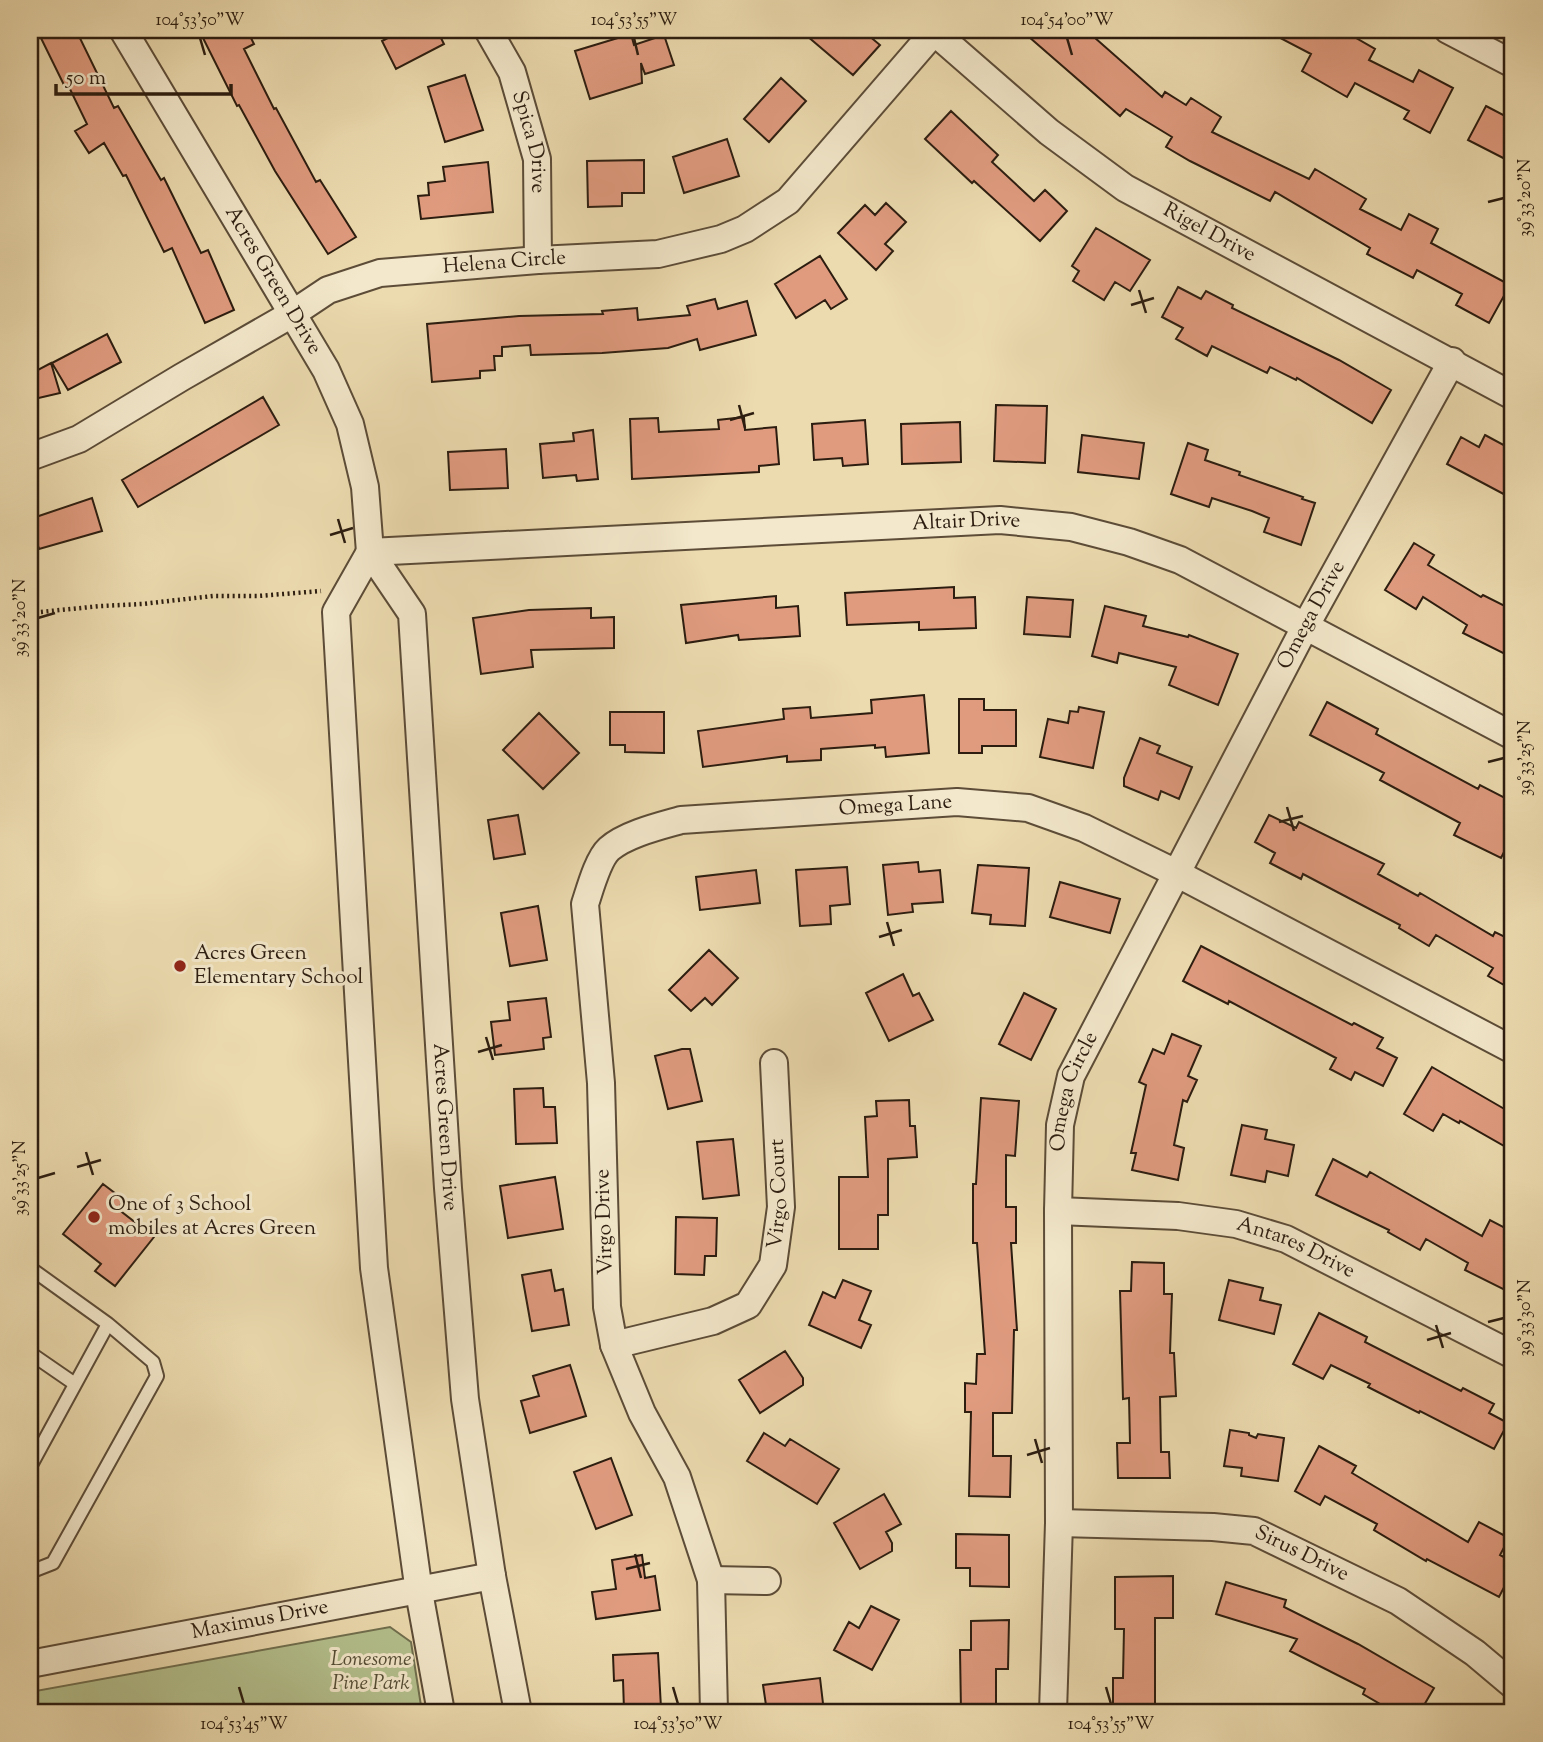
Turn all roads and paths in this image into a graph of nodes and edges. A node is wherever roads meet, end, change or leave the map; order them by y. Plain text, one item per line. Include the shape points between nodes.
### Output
1 (123, 30) edge
2 (488, 30) edge
3 (1448, 30) edge
4 (933, 31) edge
5 (1513, 64) edge
6 (538, 260) junction
7 (292, 314) junction
8 (1452, 361) junction
9 (1513, 396) edge
10 (30, 457) edge
11 (370, 552) junction
12 (328, 589) dead end
13 (30, 613) edge
14 (1305, 627) junction
15 (1513, 736) edge
16 (608, 849) joint
17 (1175, 873) junction
18 (1513, 1050) edge
19 (774, 1063) dead end
20 (1058, 1210) junction
21 (30, 1268) edge
22 (108, 1325) junction
23 (614, 1345) junction
24 (30, 1353) edge
25 (1513, 1355) edge
26 (75, 1384) junction
27 (30, 1467) edge
28 (1059, 1523) junction
29 (30, 1572) edge
30 (492, 1576) junction
31 (711, 1580) junction
32 (767, 1581) dead end
33 (419, 1592) junction
34 (30, 1664) edge
35 (1513, 1685) edge
36 (441, 1712) edge
37 (518, 1712) edge
38 (714, 1712) edge
39 (1053, 1712) edge

1 - 7 street, Acres Green Drive
2 - 6 street, Spica Drive via 512,72 537,159
3 - 5 street
4 - 6 street, Helena Circle via 788,201 745,229 658,254
4 - 8 street, Rigel Drive via 1049,132 1125,188
6 - 7 street, Helena Circle via 380,273 328,290
7 - 10 street, Helena Circle via 79,439
7 - 11 street, Acres Green Drive via 326,370 350,424 365,487
8 - 9 street, Rigel Drive
8 - 14 street, Omega Drive
11 - 14 street, Altair Drive via 1000,520 1071,527 1180,559
11 - 30 street, Acres Green Drive via 412,614 448,1188 466,1399
11 - 33 street via 336,612 374,1268
12 - 13 path
14 - 15 street, Altair Drive
14 - 17 street, Omega Drive
16 - 17 street, Omega Lane via 645,830 681,820 957,802 1028,808 1084,828
16 - 23 street, Virgo Drive via 585,904 601,1083 607,1307
17 - 18 street
17 - 20 street, Omega Circle via 1071,1076 1060,1125
19 - 23 street, Virgo Court via 781,1207 773,1265 748,1305 713,1321
20 - 25 street, Antares Drive via 1178,1216 1236,1224 1286,1239
20 - 28 street, Omega Circle
21 - 22 lane
22 - 26 lane
22 - 29 lane via 153,1362 157,1376 53,1563
23 - 31 street, Virgo Drive via 642,1413 677,1478
24 - 26 lane
26 - 27 lane
28 - 35 street, Sirus Drive via 1254,1531 1398,1601
28 - 39 street, Omega Circle
30 - 33 street, Maximus Drive
30 - 37 street, Acres Green Drive
31 - 32 street
31 - 38 street, Virgo Drive
33 - 34 street, Maximus Drive
33 - 36 street

